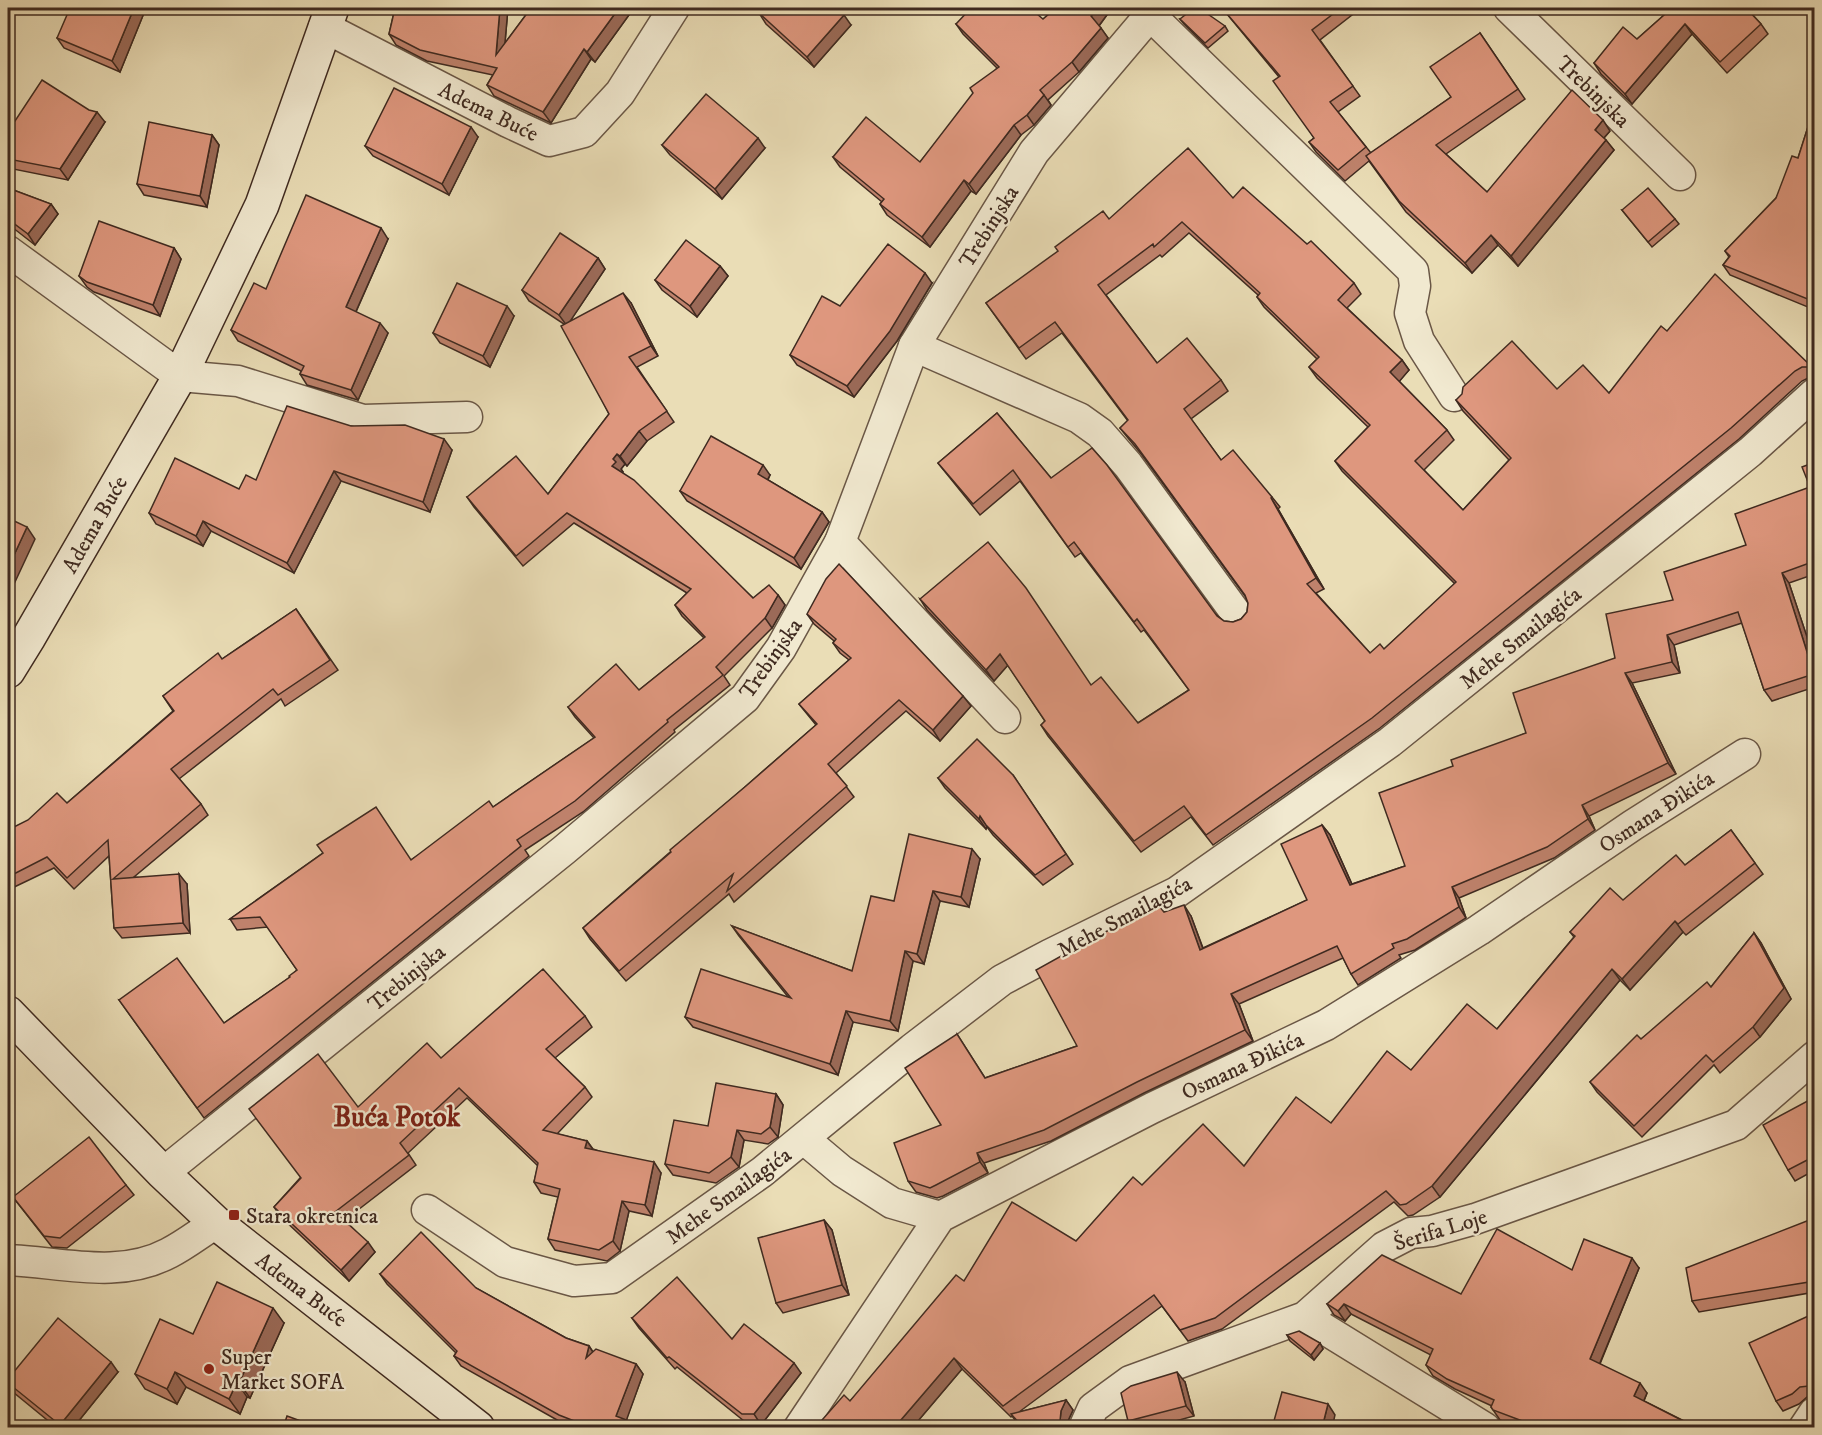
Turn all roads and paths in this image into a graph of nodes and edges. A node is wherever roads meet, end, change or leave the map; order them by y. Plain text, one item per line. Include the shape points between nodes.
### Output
1 (674, 8) edge
2 (1509, 8) edge
3 (1153, 11) edge
4 (328, 17) edge
5 (1680, 175) dead end
6 (8, 251) edge
7 (914, 346) junction
8 (180, 376) junction
9 (1815, 394) edge
10 (1454, 396) dead end
11 (467, 417) dead end
12 (840, 542) junction
13 (1238, 616) dead end
14 (8, 671) edge
15 (1005, 718) dead end
16 (1745, 754) dead end
17 (8, 1013) edge
18 (1815, 1057) edge
19 (804, 1139) junction
20 (163, 1173) junction
21 (427, 1210) dead end
22 (940, 1217) junction
23 (216, 1223) junction
24 (8, 1260) edge
25 (1305, 1317) junction
26 (1815, 1413) edge
27 (478, 1428) edge
28 (799, 1428) edge
29 (1084, 1428) edge
30 (1485, 1428) edge
31 (1804, 1428) edge

1 - 4 street, Adema Buće via 620,93 584,132 549,141 508,122
2 - 5 street, Trebinjska
3 - 7 street, Trebinjska via 1034,152
3 - 10 street via 1413,271 1415,286 1410,313 1419,341
4 - 8 street, Adema Buće via 262,205
6 - 8 street
7 - 12 street, Trebinjska
7 - 13 street via 1079,418 1100,433 1128,465
8 - 11 street via 238,381 363,420
8 - 14 street, Adema Buće
9 - 19 street, Mehe Smailagića via 1750,452 1390,742 1177,892 1002,980
12 - 15 street
12 - 20 street, Trebinjska via 781,648 745,698 564,850
16 - 22 street, Osmana Đikića via 1479,930 1326,1025 1152,1108
17 - 20 street, Adema Buće
18 - 25 street, Šerifa Loje via 1736,1125 1475,1219 1411,1233 1384,1247
19 - 21 street, Mehe Smailagića via 612,1278 574,1281 505,1262
19 - 22 street via 842,1171 892,1203
20 - 23 street, Adema Buće
22 - 28 street, Osmana Đikića
23 - 24 street via 167,1254 137,1265 90,1268
23 - 27 street, Adema Buće
25 - 29 street, Šerifa Loje via 1130,1381 1093,1408
25 - 30 street
26 - 31 street

